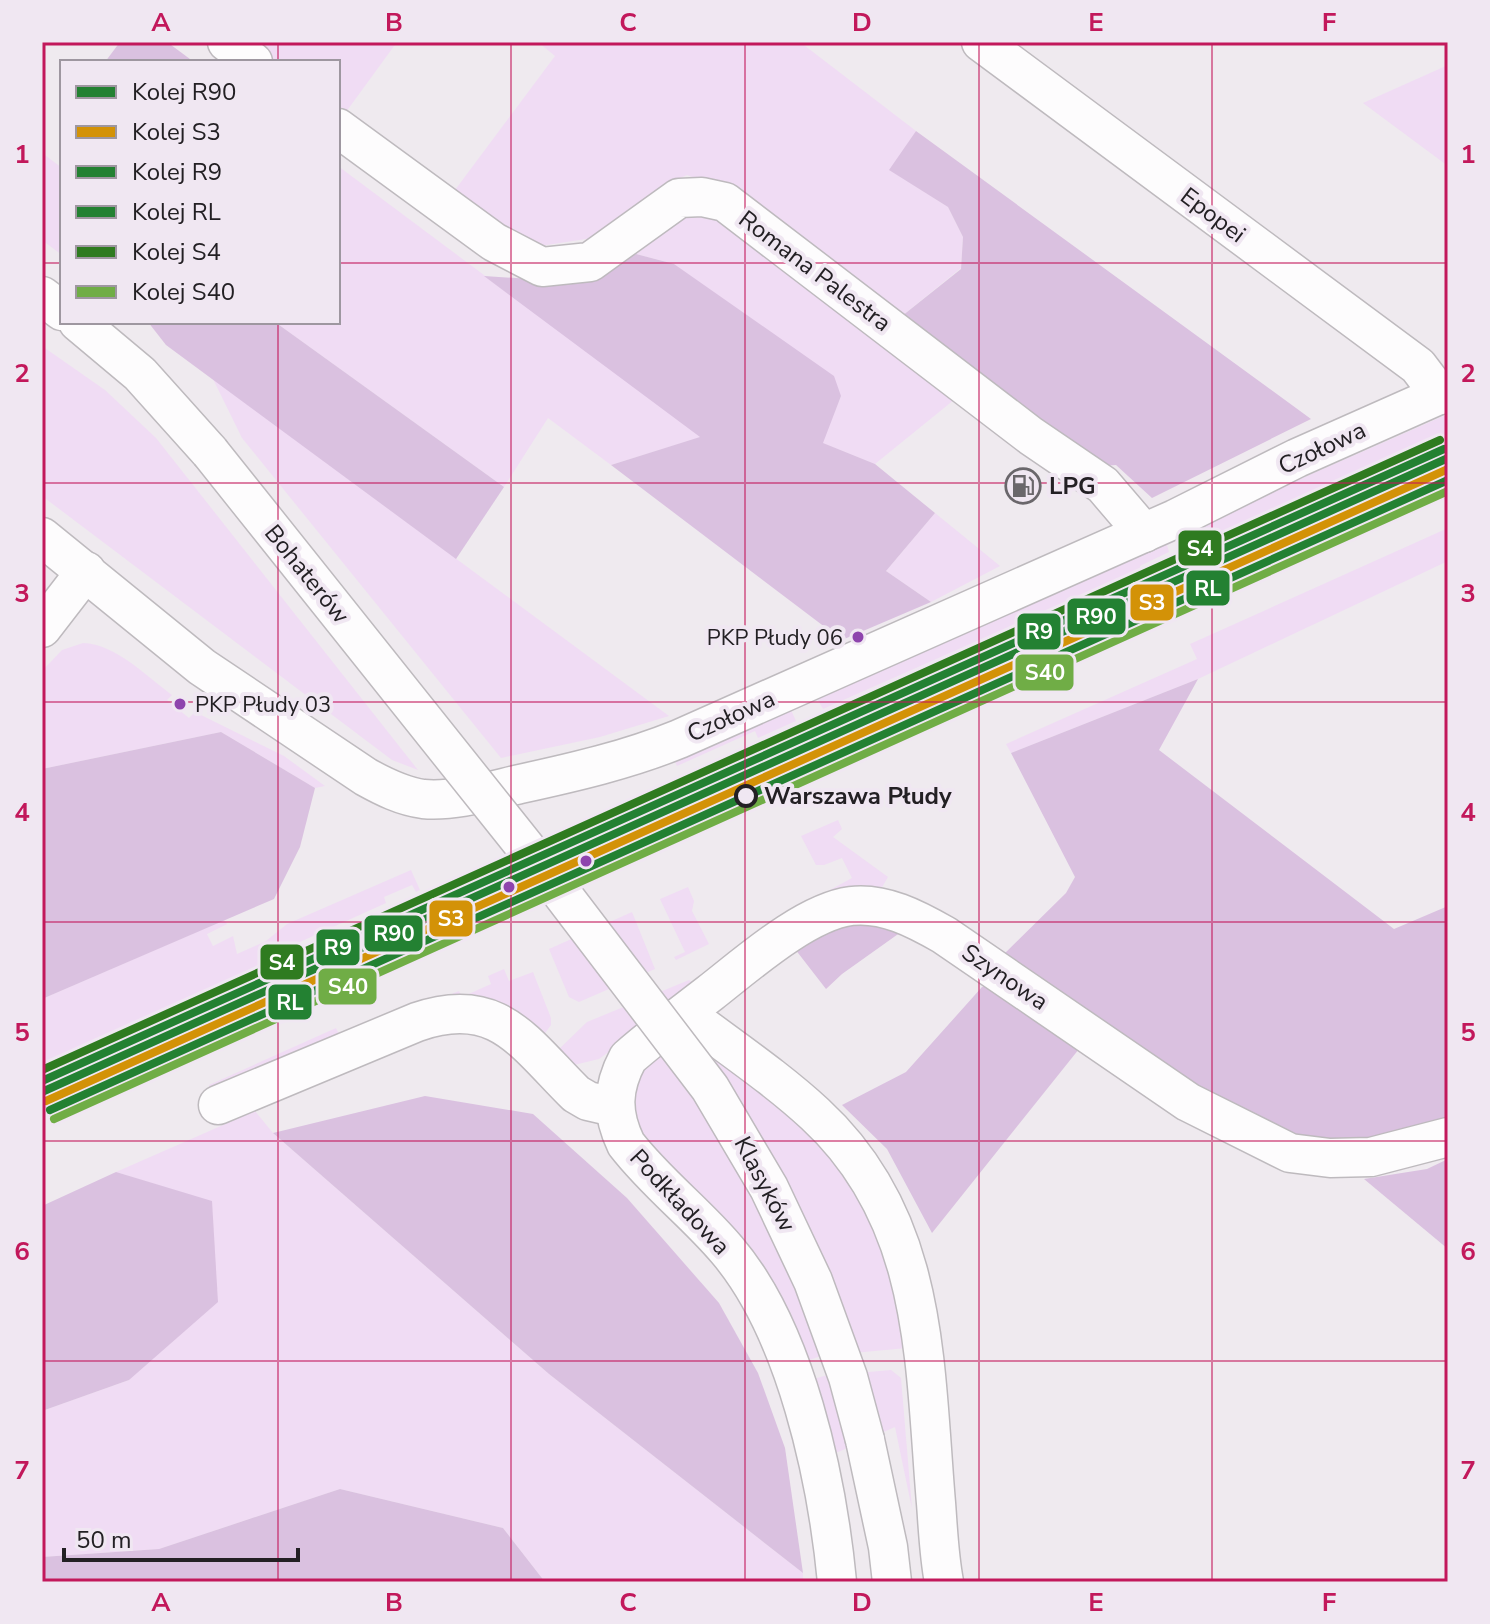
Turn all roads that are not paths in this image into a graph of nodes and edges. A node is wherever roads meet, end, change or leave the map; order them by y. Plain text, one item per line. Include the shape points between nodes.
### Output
1 (227, 42) edge
2 (981, 42) edge
3 (250, 60) edge
4 (340, 129) edge
5 (42, 296) edge
6 (60, 310) edge
7 (80, 324) edge
8 (1444, 393) edge
9 (1144, 533) junction
10 (42, 537) edge
11 (86, 571) junction
12 (42, 628) edge
13 (521, 842) joint
14 (685, 1013) junction
15 (218, 1105) dead end
16 (614, 1107) junction
17 (1448, 1137) edge
18 (837, 1582) edge
19 (892, 1582) edge
20 (944, 1582) edge

1 - 3 street
2 - 8 street, Epopei via 1418,366
4 - 9 street, Romana Palestra via 494,242 542,267 590,262 679,198 725,202 1103,485
5 - 6 street
7 - 13 street, Bohaterów, bridge via 140,374 210,452
8 - 9 street, Czołowa
9 - 11 street, Czołowa via 646,752 495,790 424,799 392,791 281,722 202,667
10 - 11 street, Czołowa
11 - 12 street
13 - 19 street, Klasyków, bridge via 710,1088 786,1221 848,1377
14 - 16 street, Szynowa via 628,1058
14 - 17 street, Szynowa via 773,944 814,920 852,906 885,909 944,935 1188,1102 1290,1153 1371,1157
14 - 20 street via 814,1113 850,1152 888,1213 909,1271 920,1325
15 - 16 street via 417,1022 457,1012 494,1020 511,1030 576,1094
16 - 18 street, Podkładowa via 626,1144 726,1249 772,1318 816,1459

